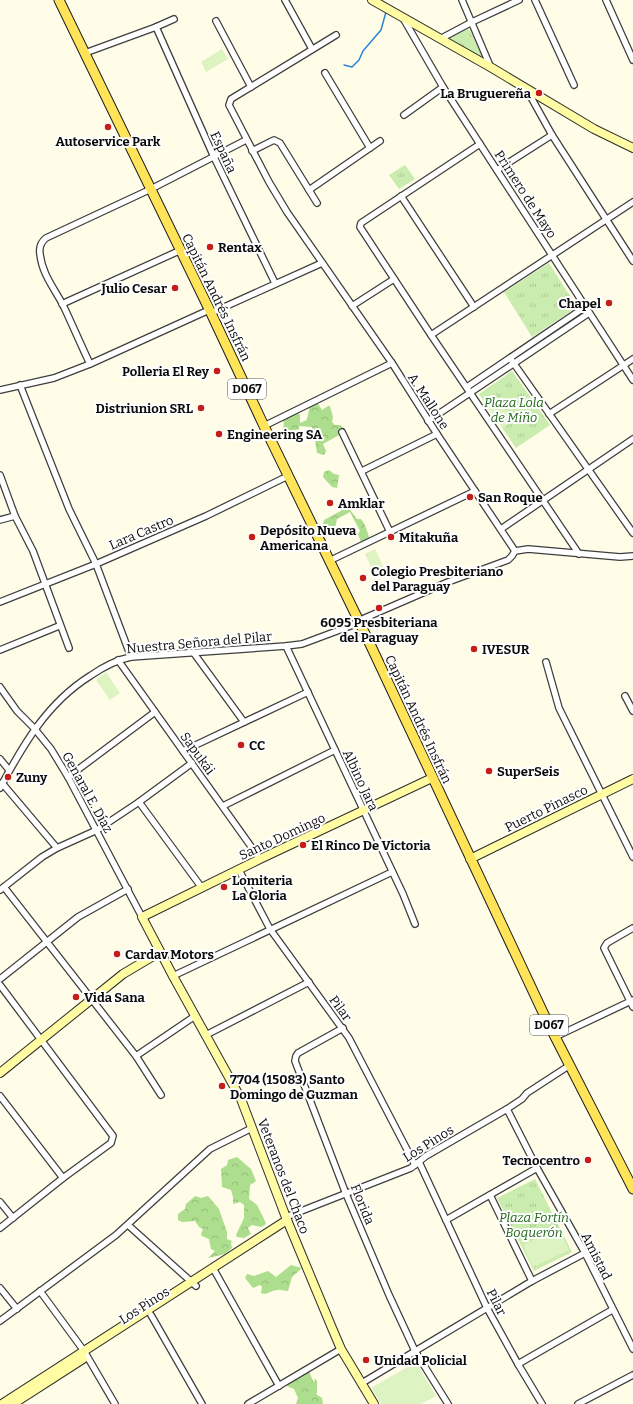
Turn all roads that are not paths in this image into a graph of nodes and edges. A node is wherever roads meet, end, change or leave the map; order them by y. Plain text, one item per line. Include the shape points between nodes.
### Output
1 (59, 0) edge
2 (285, 0) edge
3 (372, 0) edge
4 (462, 0) edge
5 (519, 0) edge
6 (535, 0) edge
7 (606, 0) edge
8 (402, 18) junction
9 (174, 19) dead end
10 (216, 21) dead end
11 (472, 22) junction
12 (156, 27) junction
13 (336, 35) dead end
14 (440, 39) junction
15 (312, 49) junction
16 (85, 53) junction
17 (633, 60) edge
18 (492, 68) junction
19 (325, 73) dead end
20 (574, 85) dead end
21 (251, 87) junction
22 (444, 88) junction
23 (527, 90) junction
24 (404, 115) dead end
25 (552, 135) junction
26 (246, 140) junction
27 (380, 141) dead end
28 (480, 144) junction
29 (370, 148) junction
30 (633, 148) edge
31 (252, 151) junction
32 (214, 156) junction
33 (497, 170) junction
34 (151, 189) junction
35 (309, 190) junction
36 (401, 196) junction
37 (633, 202) edge
38 (317, 203) dead end
39 (607, 219) junction
40 (180, 250) junction
41 (553, 255) junction
42 (633, 262) edge
43 (322, 264) junction
44 (394, 279) junction
45 (275, 284) junction
46 (62, 304) junction
47 (352, 306) junction
48 (474, 307) junction
49 (585, 307) junction
50 (210, 311) junction
51 (589, 313) junction
52 (431, 335) junction
53 (633, 359) edge
54 (512, 361) junction
55 (392, 363) junction
56 (90, 364) junction
57 (623, 365) junction
58 (633, 380) edge
59 (20, 385) junction
60 (0, 390) edge
61 (469, 390) junction
62 (549, 414) junction
63 (428, 421) junction
64 (264, 426) junction
65 (342, 432) dead end
66 (437, 434) junction
67 (633, 439) edge
68 (588, 470) junction
69 (362, 471) junction
70 (0, 475) edge
71 (288, 476) junction
72 (475, 491) junction
73 (544, 500) junction
74 (15, 516) junction
75 (0, 520) edge
76 (501, 529) junction
77 (390, 532) junction
78 (633, 533) edge
79 (515, 551) junction
80 (579, 554) junction
81 (633, 556) edge
82 (329, 561) junction
83 (96, 564) junction
84 (44, 584) junction
85 (0, 602) edge
86 (358, 621) junction
87 (59, 626) junction
88 (286, 646) junction
89 (69, 648) dead end
90 (0, 650) edge
91 (193, 652) junction
92 (131, 657) junction
93 (118, 660) junction
94 (546, 662) dead end
95 (0, 688) edge
96 (308, 692) junction
97 (625, 696) dead end
98 (633, 711) edge
99 (155, 712) junction
100 (244, 722) junction
101 (34, 728) junction
102 (335, 750) junction
103 (183, 751) junction
104 (0, 759) edge
105 (192, 764) junction
106 (9, 770) junction
107 (68, 777) junction
108 (432, 778) junction
109 (633, 779) edge
110 (1, 785) edge
111 (603, 794) junction
112 (139, 802) junction
113 (223, 806) junction
114 (364, 811) junction
115 (97, 830) junction
116 (57, 848) junction
117 (633, 857) edge
118 (260, 859) junction
119 (470, 859) junction
120 (239, 870) junction
121 (392, 872) junction
122 (2, 888) edge
123 (202, 888) junction
124 (128, 889) junction
125 (142, 917) junction
126 (415, 924) dead end
127 (633, 928) edge
128 (270, 929) junction
129 (47, 942) junction
130 (160, 952) junction
131 (173, 976) junction
132 (0, 979) edge
133 (309, 982) junction
134 (0, 985) edge
135 (92, 998) junction
136 (632, 1003) edge
137 (195, 1016) junction
138 (343, 1028) junction
139 (206, 1035) junction
140 (555, 1037) junction
141 (41, 1040) junction
142 (136, 1056) junction
143 (570, 1065) junction
144 (0, 1073) edge
145 (161, 1094) dead end
146 (0, 1096) edge
147 (507, 1110) junction
148 (252, 1128) junction
149 (417, 1164) junction
150 (537, 1168) junction
151 (63, 1178) junction
152 (633, 1189) edge
153 (346, 1194) junction
154 (490, 1195) junction
155 (0, 1202) edge
156 (13, 1218) junction
157 (446, 1220) junction
158 (287, 1221) junction
159 (128, 1225) junction
160 (0, 1228) edge
161 (585, 1253) junction
162 (215, 1270) junction
163 (532, 1281) junction
164 (194, 1284) junction
165 (0, 1288) edge
166 (40, 1291) junction
167 (487, 1308) junction
168 (17, 1309) junction
169 (612, 1310) junction
170 (151, 1315) junction
171 (0, 1321) edge
172 (341, 1349) junction
173 (633, 1349) edge
174 (415, 1351) junction
175 (86, 1353) junction
176 (518, 1364) junction
177 (633, 1374) edge
178 (362, 1383) junction
179 (279, 1386) junction
180 (2, 1404) edge
181 (13, 1404) edge
182 (115, 1404) edge
183 (202, 1404) edge
184 (248, 1404) edge
185 (374, 1404) edge
186 (448, 1404) edge
187 (542, 1404) edge
188 (578, 1404) edge

1 - 16 main road, Capitán Andrés Insfrán / D067
2 - 15 street
3 - 8 street
4 - 11 street
5 - 11 street
6 - 20 street
7 - 17 street
8 - 14 street
8 - 22 street, Primero de Mayo
9 - 12 street
10 - 21 street
11 - 14 street
11 - 18 street
12 - 16 street
12 - 32 street, España
13 - 15 street
14 - 18 street
15 - 21 street
16 - 34 main road, Capitán Andrés Insfrán / D067
18 - 23 street
19 - 29 street
21 - 26 street, A. Mallone via 229,102
22 - 24 street
22 - 28 street, Primero de Mayo
23 - 25 street
23 - 30 street via 594,129
25 - 33 street
25 - 39 street
26 - 31 street, A. Mallone
26 - 32 street
27 - 29 street
28 - 33 street, Primero de Mayo
28 - 36 street
29 - 35 street
31 - 35 street via 274,140 279,142
31 - 43 street, A. Mallone via 287,212
32 - 34 street
32 - 45 street, España
33 - 41 street, Primero de Mayo
34 - 40 main road, Capitán Andrés Insfrán / D067
34 - 46 street via 46,238 41,243 39,249 43,269
35 - 38 street
36 - 44 street via 360,225
36 - 48 street
37 - 39 street
39 - 41 street
39 - 42 street
40 - 46 street
40 - 50 main road, Capitán Andrés Insfrán / D067
41 - 48 street
41 - 49 street, Primero de Mayo
43 - 45 street
43 - 47 street, A. Mallone
44 - 47 street
44 - 52 street
45 - 50 street
46 - 56 street
47 - 55 street, A. Mallone
48 - 52 street
49 - 51 street, Primero de Mayo
49 - 54 street
50 - 56 street
50 - 64 main road, Capitán Andrés Insfrán / D067
51 - 54 street
51 - 57 street, Primero de Mayo
52 - 61 street
53 - 57 street
54 - 61 street
54 - 62 street
55 - 63 street, A. Mallone
55 - 64 street
56 - 59 street via 54,378
57 - 58 street, Primero de Mayo
57 - 62 street
59 - 60 street
59 - 83 street via 69,510
61 - 63 street
61 - 73 street
62 - 68 street
63 - 66 street, A. Mallone
64 - 71 main road, Capitán Andrés Insfrán / D067
65 - 69 street
66 - 69 street
66 - 72 street, A. Mallone
67 - 68 street
68 - 73 street
68 - 78 street
69 - 77 street
70 - 74 street
71 - 82 main road, Capitán Andrés Insfrán / D067
71 - 83 street, Lara Castro via 206,516
72 - 76 street, A. Mallone
72 - 77 street
73 - 76 street
73 - 80 street
74 - 75 street
74 - 84 street
76 - 79 street, A. Mallone
77 - 82 street
79 - 80 street via 528,549
79 - 86 street, Nuestra Señora del Pilar via 508,560 448,582
80 - 81 street
82 - 86 main road, Capitán Andrés Insfrán / D067
83 - 84 street, Lara Castro
83 - 92 street
84 - 85 street, Lara Castro
84 - 87 street
86 - 88 street, Nuestra Señora del Pilar via 353,626 302,644
86 - 108 main road, Capitán Andrés Insfrán / D067
87 - 89 street
87 - 90 street
88 - 91 street, Nuestra Señora del Pilar
88 - 96 street, Albino Jara
91 - 92 street, Nuestra Señora del Pilar
91 - 100 street
92 - 93 street, Nuestra Señora del Pilar
93 - 99 street, Sapukái
93 - 101 street, Nuestra Señora del Pilar via 73,688
94 - 111 street via 559,708
95 - 101 street, Genaral E. Díaz
96 - 100 street
96 - 102 street, Albino Jara
97 - 98 street
99 - 103 street, Sapukái
99 - 107 street
100 - 103 street
101 - 106 street, Nuestra Señora del Pilar
101 - 107 street, Genaral E. Díaz
102 - 113 street
102 - 114 street, Albino Jara
103 - 105 street, Sapukái
104 - 106 street
105 - 112 street
105 - 113 street, Sapukái
106 - 110 street, Nuestra Señora del Pilar
107 - 115 street, Genaral E. Díaz
108 - 114 street, Santo Domingo
108 - 119 main road, Capitán Andrés Insfrán / D067
109 - 111 street, Puerto Pinasco
110 - 116 street
111 - 117 street
111 - 119 street, Puerto Pinasco
112 - 115 street
112 - 123 street
113 - 118 street, Sapukái
114 - 118 street, Santo Domingo
114 - 121 street, Albino Jara
115 - 116 street
115 - 124 street, Genaral E. Díaz
116 - 122 street
118 - 120 street, Santo Domingo
119 - 140 main road, Capitán Andrés Insfrán / D067
120 - 123 street, Santo Domingo
120 - 128 street, Pilar
121 - 126 street, Albino Jara
121 - 128 street
122 - 129 street
123 - 125 street, Santo Domingo
124 - 125 street, Genaral E. Díaz
124 - 129 street via 78,917
125 - 130 street, Veteranos del Chaco
127 - 136 street via 607,943 604,948
128 - 131 street
128 - 133 street, Pilar
129 - 132 street
129 - 135 street
130 - 131 street, Veteranos del Chaco
130 - 135 street
131 - 137 street, Veteranos del Chaco
133 - 138 street, Pilar
133 - 139 street
134 - 141 street
135 - 141 street
135 - 142 street
136 - 140 street
137 - 139 street, Veteranos del Chaco
137 - 142 street
138 - 149 street, Pilar
138 - 153 street, Florida via 298,1053 295,1061
139 - 148 street, Veteranos del Chaco via 241,1099
140 - 143 main road, Capitán Andrés Insfrán / D067
141 - 144 street
141 - 151 street via 113,1136 111,1143
142 - 145 street
143 - 147 street, Los Pinos via 527,1093
143 - 152 main road, Capitán Andrés Insfrán / D067
146 - 151 street
147 - 149 street, Los Pinos via 426,1156
147 - 150 street, Amistad
148 - 158 street, Veteranos del Chaco
148 - 159 street via 210,1148
149 - 153 street, Los Pinos
149 - 157 street, Pilar
150 - 154 street
150 - 161 street, Amistad
151 - 156 street
153 - 158 street, Los Pinos
153 - 174 street, Florida
154 - 157 street
154 - 163 street
155 - 156 street
156 - 160 street
157 - 167 street, Pilar
158 - 162 street, Los Pinos
158 - 172 street, Veteranos del Chaco
159 - 164 street
159 - 166 street
161 - 163 street
161 - 169 street, Amistad
162 - 164 street, Los Pinos
162 - 179 street
163 - 167 street
164 - 170 street, Los Pinos
164 - 175 street
165 - 168 street
166 - 168 street
166 - 175 street
167 - 174 street
167 - 176 street, Pilar
168 - 171 street
169 - 173 street, Amistad
169 - 176 street
170 - 175 street, Los Pinos
170 - 183 street
172 - 178 street, Veteranos del Chaco
172 - 179 street
174 - 178 street
174 - 186 street, Florida
175 - 180 street
175 - 181 street, Los Pinos
175 - 182 street
176 - 187 street, Pilar
177 - 188 street
178 - 185 street, Veteranos del Chaco
179 - 184 street

